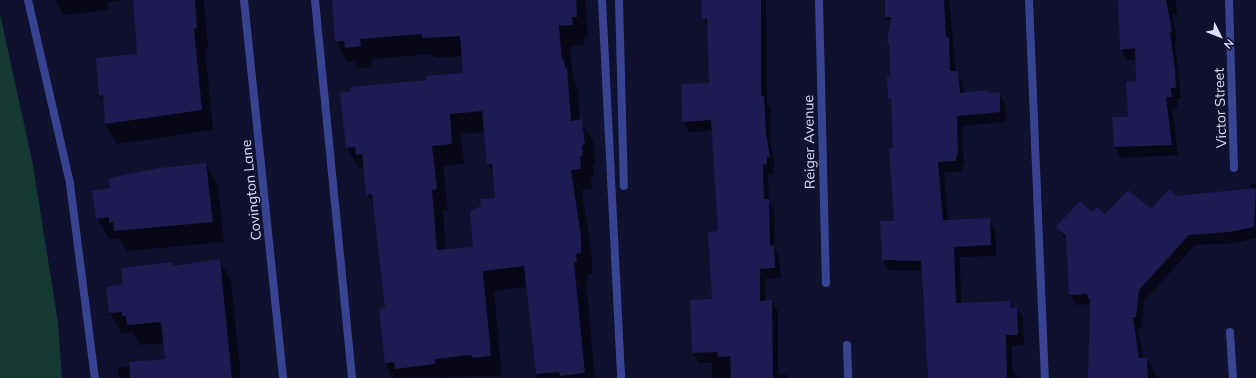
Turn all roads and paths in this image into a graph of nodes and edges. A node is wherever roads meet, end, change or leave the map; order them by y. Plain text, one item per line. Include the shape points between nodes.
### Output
1 (28, 0) edge
2 (244, 0) edge
3 (315, 0) edge
4 (602, 0) edge
5 (619, 0) edge
6 (819, 0) edge
7 (1029, 0) edge
8 (1229, 0) edge
9 (1234, 168) dead end
10 (624, 186) dead end
11 (826, 282) dead end
12 (1230, 332) dead end
13 (847, 345) dead end
14 (96, 378) edge
15 (283, 378) edge
16 (352, 378) edge
17 (621, 378) edge
18 (848, 378) edge
19 (1045, 378) edge
20 (1233, 378) edge

1 - 14 street via 70,184
2 - 15 street, Covington Lane
3 - 16 street
4 - 17 street
5 - 10 street
6 - 11 street, Reiger Avenue
7 - 19 street
8 - 9 street, Victor Street
12 - 20 street
13 - 18 street

